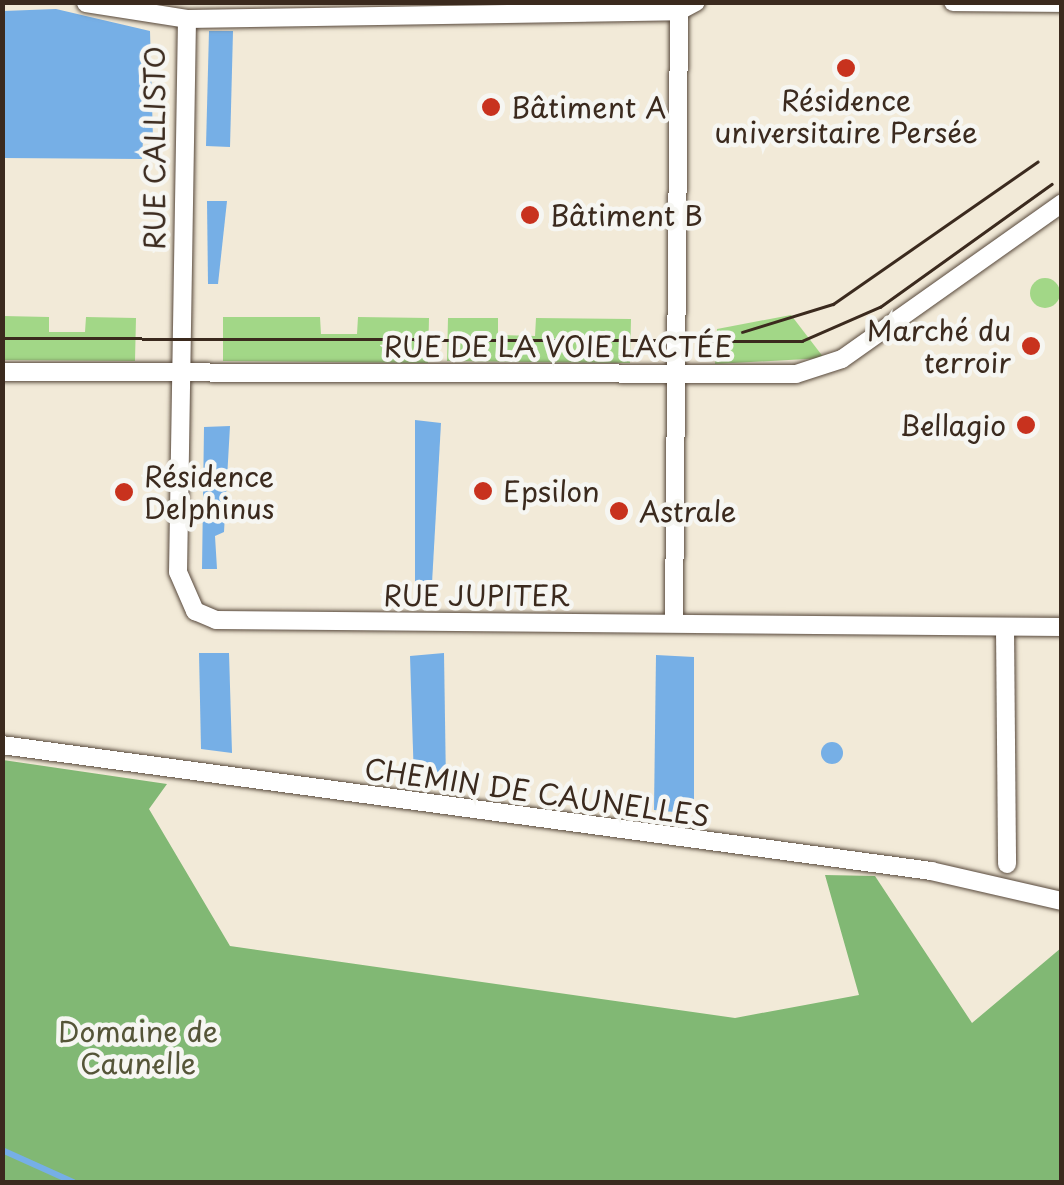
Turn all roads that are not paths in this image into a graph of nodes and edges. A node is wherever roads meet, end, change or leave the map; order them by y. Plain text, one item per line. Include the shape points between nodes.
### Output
1 (953, 2) edge
2 (1062, 3) edge
3 (86, 4) edge
4 (687, 7) edge
5 (186, 19) junction
6 (1062, 204) edge
7 (179, 370) junction
8 (2, 372) edge
9 (676, 375) junction
10 (674, 622) junction
11 (1062, 626) edge
12 (1006, 628) junction
13 (2, 746) edge
14 (1007, 864) dead end
15 (1062, 901) edge

1 - 2 street
3 - 5 street
4 - 5 street, RUE CALLISTO
4 - 9 street
5 - 7 street, RUE CALLISTO
6 - 9 street, RUE DE LA VOIE LACTÉE via 820,369
7 - 8 street, RUE DE LA VOIE LACTÉE
7 - 9 street, RUE DE LA VOIE LACTÉE
7 - 10 street, RUE JUPITER via 178,572 195,611 216,620
9 - 10 street
10 - 12 street, RUE JUPITER
11 - 12 street, RUE JUPITER
12 - 14 street
13 - 15 street, CHEMIN DE CAUNELLES via 931,872

